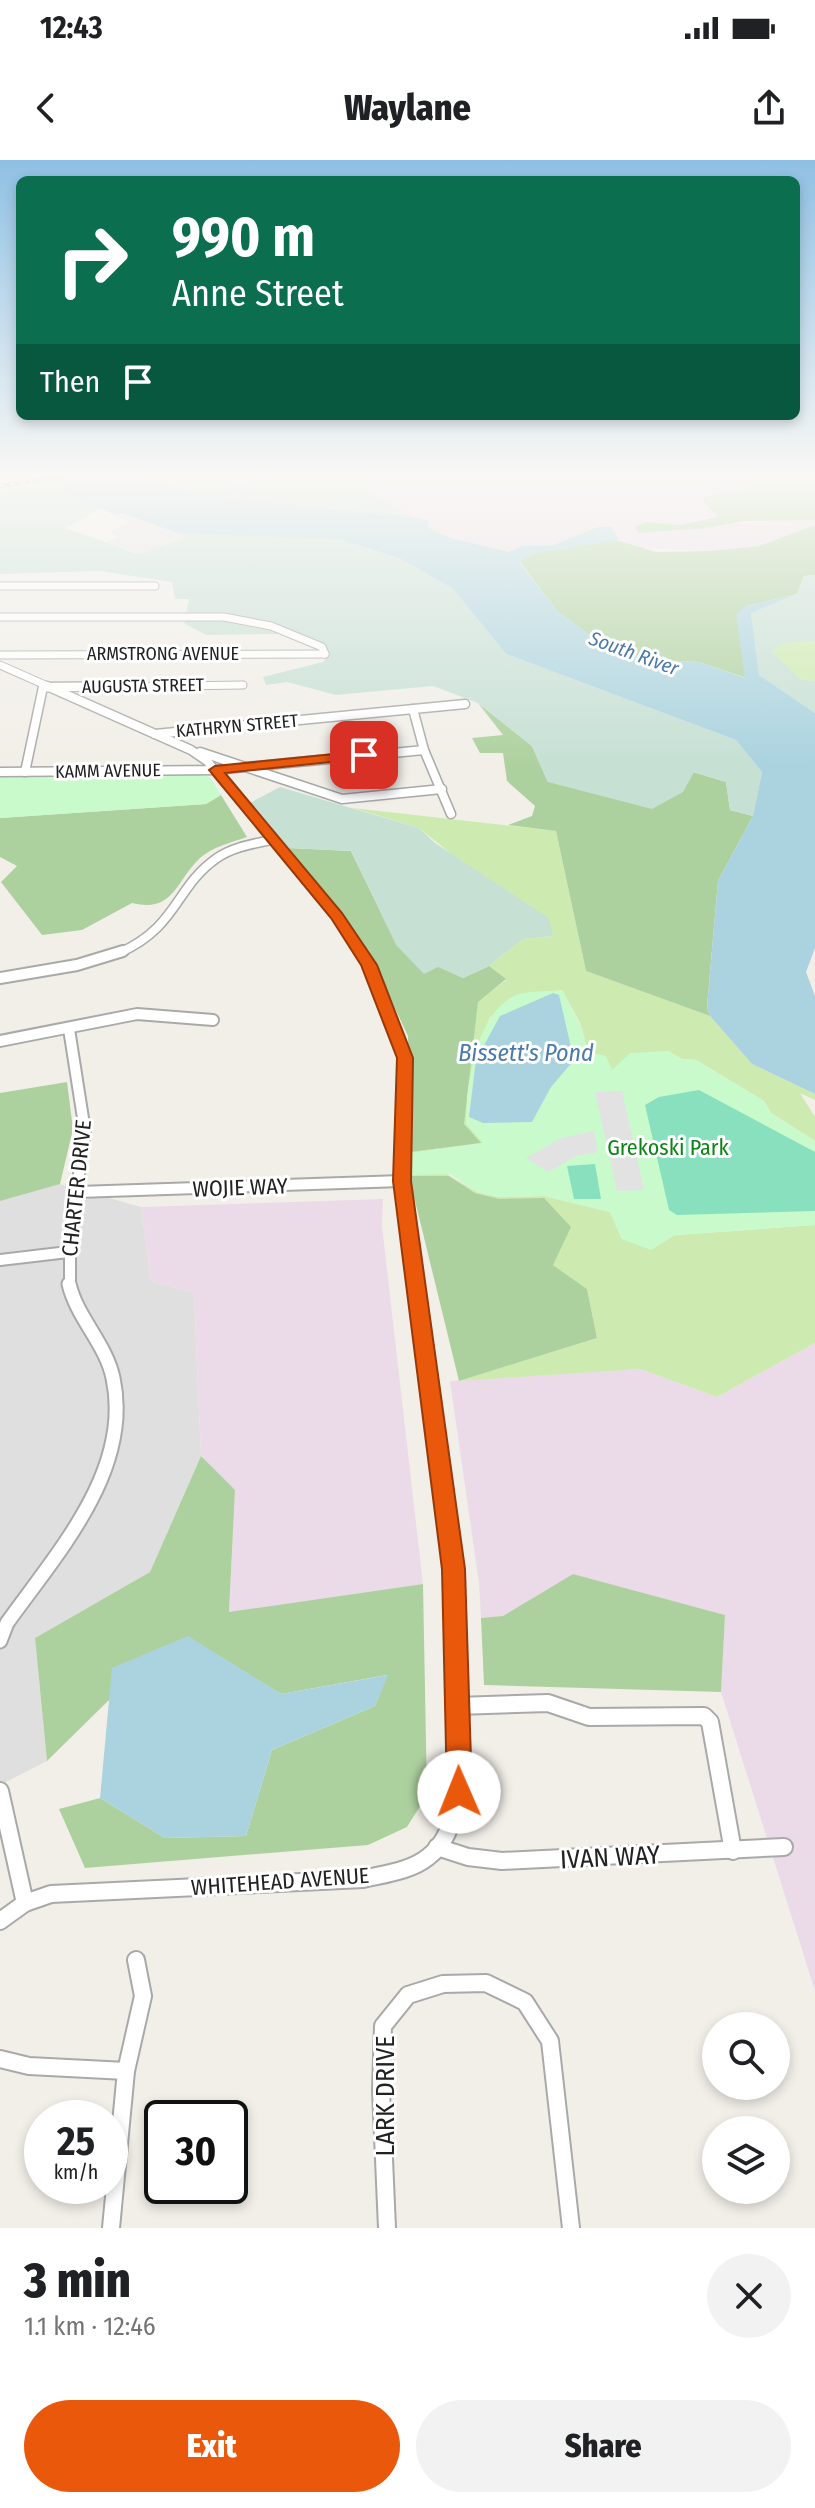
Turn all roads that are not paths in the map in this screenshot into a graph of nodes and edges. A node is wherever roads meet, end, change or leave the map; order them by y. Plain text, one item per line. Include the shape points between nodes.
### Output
1 (0, 586) edge
2 (155, 586) dead end
3 (0, 617) edge
4 (0, 655) edge
5 (0, 665) edge
6 (0, 672) edge
7 (10, 672) junction
8 (243, 685) dead end
9 (43, 687) junction
10 (465, 704) dead end
11 (413, 709) junction
12 (152, 734) junction
13 (191, 750) junction
14 (424, 750) junction
15 (245, 766) junction
16 (215, 770) junction
17 (0, 772) edge
18 (25, 772) junction
19 (442, 789) junction
20 (451, 814) dead end
21 (271, 840) junction
22 (0, 978) edge
23 (213, 1020) dead end
24 (69, 1029) junction
25 (0, 1041) edge
26 (402, 1181) junction
27 (78, 1192) junction
28 (68, 1252) junction
29 (0, 1260) edge
30 (3, 1623) edge
31 (0, 1641) edge
32 (457, 1706) junction
33 (0, 1791) edge
34 (437, 1847) junction
35 (784, 1847) dead end
36 (733, 1851) junction
37 (25, 1903) junction
38 (0, 1921) edge
39 (136, 1960) dead end
40 (0, 2059) edge
41 (126, 2071) junction
42 (111, 2228) edge
43 (387, 2228) edge
44 (571, 2228) edge

1 - 2 street
3 - 4 street, ARMSTRONG AVENUE via 224,617 271,626 322,647 325,654
5 - 7 street
6 - 7 street
7 - 9 street
8 - 9 street, AUGUSTA STREET
9 - 12 street
9 - 18 street
10 - 11 street, KATHRYN STREET
11 - 12 street, KATHRYN STREET
11 - 14 street
12 - 13 street
13 - 15 street
13 - 16 street
14 - 15 street, KAMM AVENUE
14 - 19 street
15 - 16 street, KAMM AVENUE
15 - 19 street via 342,799
16 - 18 street, KAMM AVENUE
16 - 21 street
17 - 18 street, KAMM AVENUE
19 - 20 street
21 - 22 street via 212,861 167,922 147,938 102,956
21 - 26 street via 337,916 369,965 401,1044 407,1072
23 - 24 street via 137,1014
24 - 25 street
24 - 27 street, CHARTER DRIVE via 86,1134
26 - 27 street, WOJIE WAY
26 - 32 street via 454,1569
27 - 28 street, CHARTER DRIVE
28 - 29 street
28 - 30 street, CHARTER DRIVE via 73,1296 106,1351 116,1385 115,1428 91,1502
30 - 31 street, CHARTER DRIVE
32 - 34 street via 459,1792 447,1834
32 - 36 street via 548,1703 589,1717 704,1716 710,1722
33 - 37 street
34 - 36 street, IVAN WAY via 502,1861
34 - 37 street, WHITEHEAD AVENUE via 429,1857 398,1871 363,1879 51,1894
35 - 36 street, IVAN WAY
37 - 38 street
39 - 41 street via 143,1996
40 - 41 street via 29,2066
41 - 42 street
43 - 44 street, LARK DRIVE via 383,2026 408,1995 443,1984 486,1983 525,2002 550,2041

